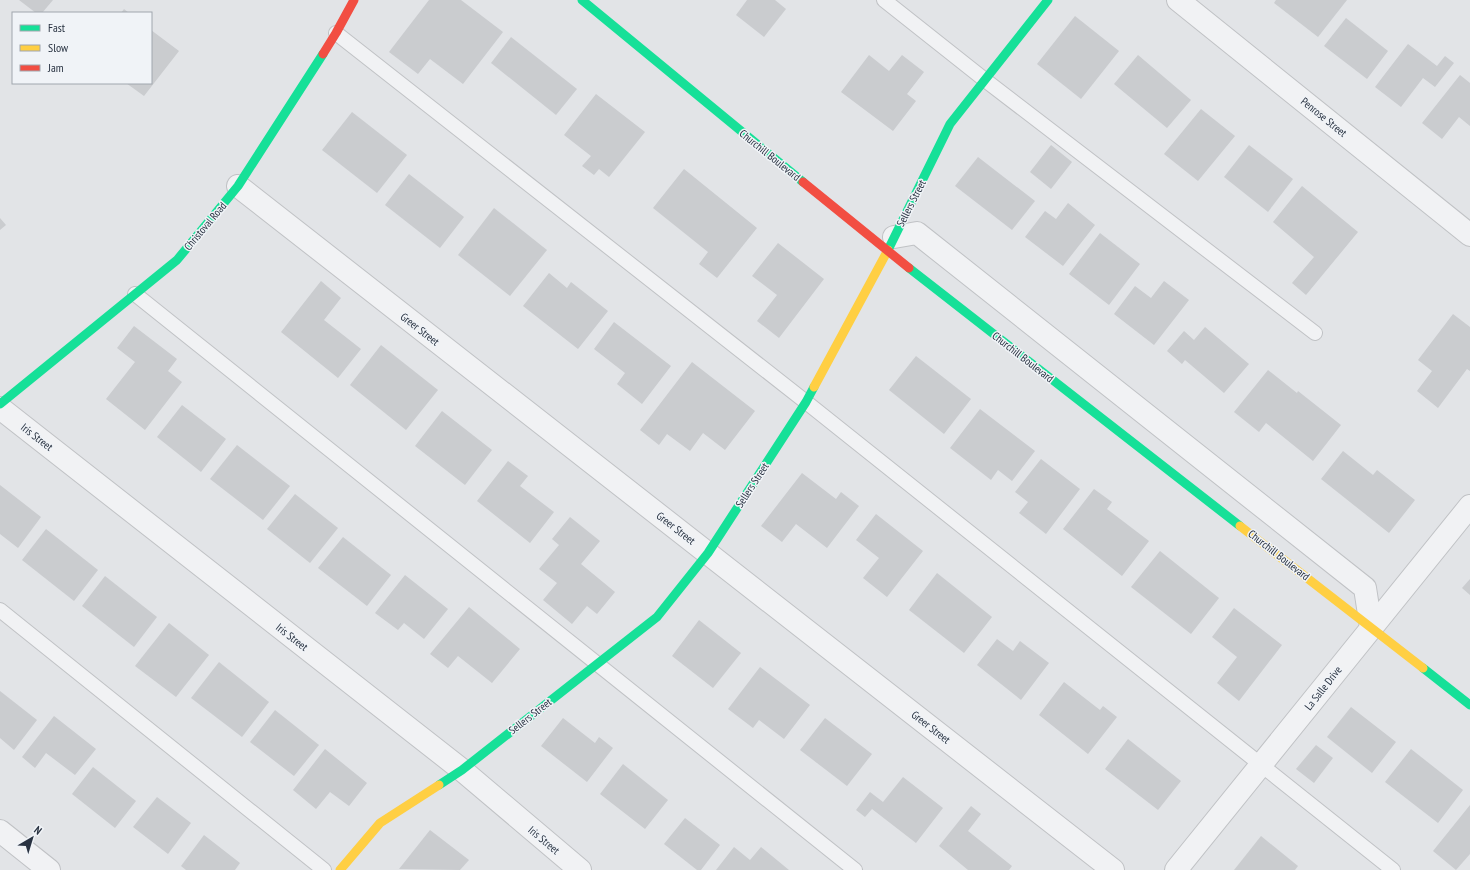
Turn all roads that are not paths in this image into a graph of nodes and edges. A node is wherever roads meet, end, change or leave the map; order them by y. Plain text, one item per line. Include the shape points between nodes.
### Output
1 (354, 0) edge
2 (582, 0) edge
3 (884, 0) edge
4 (1048, 0) edge
5 (1178, 0) edge
6 (336, 33) junction
7 (985, 80) junction
8 (238, 186) junction
9 (1470, 235) edge
10 (890, 244) junction
11 (135, 294) junction
12 (1315, 333) dead end
13 (806, 402) junction
14 (0, 404) edge
15 (0, 408) edge
16 (1470, 506) edge
17 (708, 553) junction
18 (0, 610) edge
19 (1371, 627) junction
20 (597, 664) junction
21 (1470, 705) edge
22 (1262, 765) junction
23 (462, 770) junction
24 (0, 831) edge
25 (49, 870) edge
26 (324, 870) edge
27 (340, 870) edge
28 (580, 870) edge
29 (855, 870) edge
30 (1113, 870) edge
31 (1176, 870) edge
32 (1393, 870) edge

1 - 6 street, Christoval Road
2 - 10 street, Churchill Boulevard
3 - 7 lane
4 - 7 street, Sellers Street
5 - 9 street, Penrose Street
6 - 8 street, Christoval Road
6 - 13 lane
7 - 10 street, Sellers Street via 950,124
7 - 12 lane
8 - 11 street, Christoval Road via 177,260
8 - 17 street, Greer Street
10 - 13 street, Sellers Street
10 - 19 street, Churchill Boulevard
10 - 19 street via 917,233 1365,588
11 - 14 street, Christoval Road
11 - 20 lane
13 - 17 street, Sellers Street
13 - 22 lane
15 - 23 street, Iris Street
16 - 19 street, La Salle Drive
17 - 20 street, Sellers Street via 657,617
17 - 30 street, Greer Street
18 - 26 lane
19 - 21 street, Churchill Boulevard
19 - 22 street, La Salle Drive
20 - 23 street, Sellers Street
20 - 29 lane
22 - 31 street, La Salle Drive
22 - 32 lane
23 - 27 street, Sellers Street via 380,823
23 - 28 street, Iris Street
24 - 25 street

